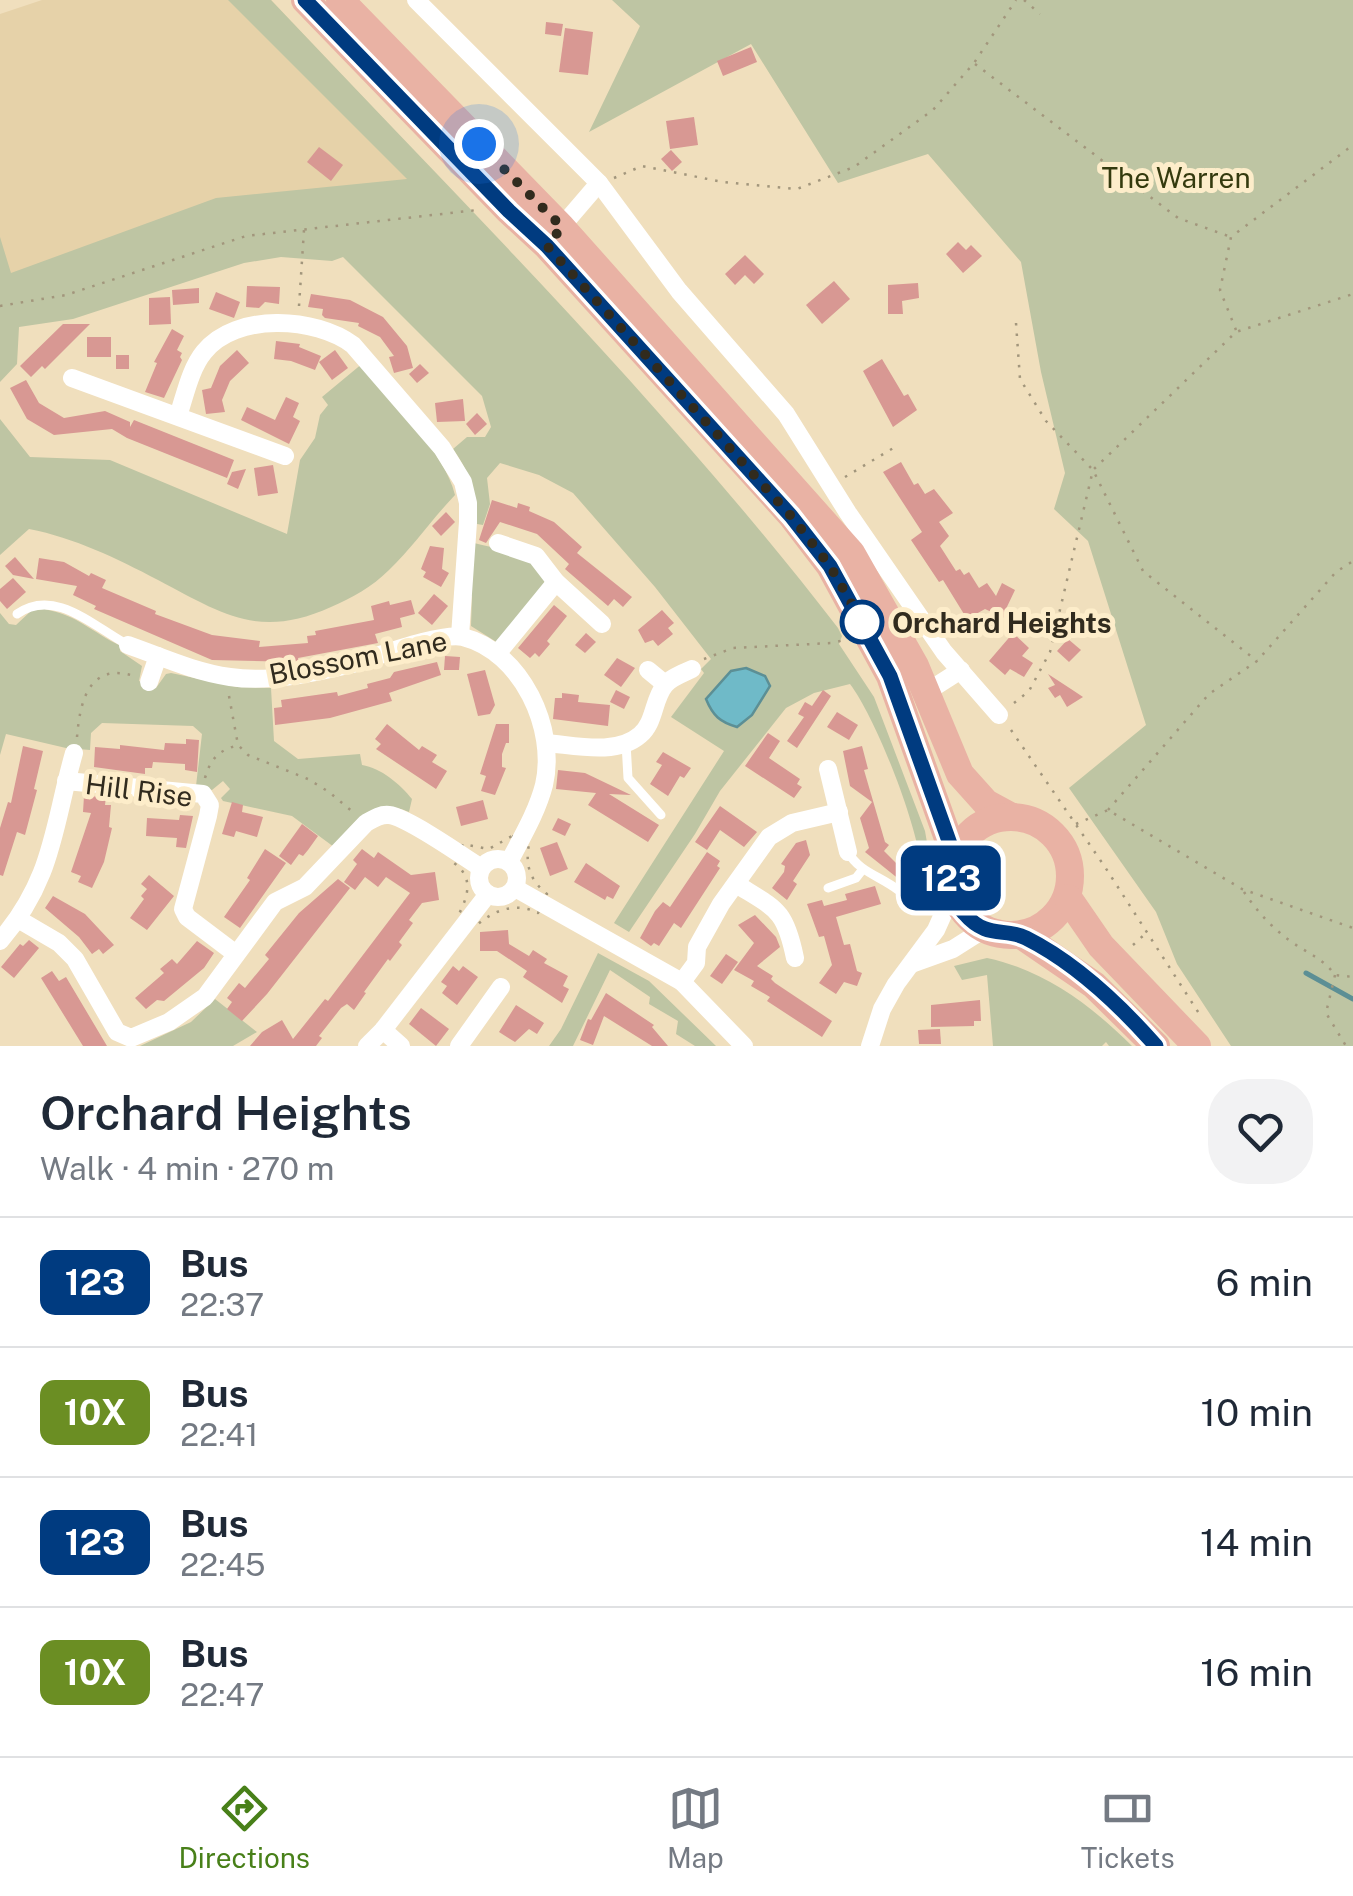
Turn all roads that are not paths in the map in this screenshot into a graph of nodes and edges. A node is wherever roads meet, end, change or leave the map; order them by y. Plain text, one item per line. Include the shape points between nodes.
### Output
1 (306, 0) edge
2 (340, 0) edge
3 (416, 0) edge
4 (599, 184) junction
5 (554, 236) junction
6 (72, 378) dead end
7 (178, 416) junction
8 (285, 456) dead end
9 (498, 542) dead end
10 (556, 582) junction
11 (17, 614) dead end
12 (602, 624) dead end
13 (460, 636) junction
14 (128, 644) joint
15 (498, 654) junction
16 (158, 656) junction
17 (692, 669) road end
18 (648, 670) dead end
19 (960, 670) junction
20 (149, 682) road end
21 (665, 684) junction
22 (925, 692) junction
23 (1000, 715) road end
24 (546, 742) junction
25 (626, 742) junction
26 (74, 753) road end
27 (828, 769) dead end
28 (66, 781) junction
29 (839, 812) junction
30 (661, 815) dead end
31 (1010, 816) junction
32 (848, 852) joint
33 (954, 855) junction
34 (509, 862) junction
35 (482, 868) junction
36 (863, 869) junction
37 (736, 884) junction
38 (514, 888) junction
39 (828, 888) dead end
40 (898, 890) dead end
41 (953, 892) junction
42 (488, 894) junction
43 (1068, 898) junction
44 (18, 919) junction
45 (983, 930) junction
46 (1021, 935) junction
47 (0, 941) edge
48 (236, 954) junction
49 (795, 958) dead end
50 (914, 963) junction
51 (682, 982) junction
52 (501, 987) dead end
53 (383, 1030) junction
54 (1202, 1037) edge
55 (367, 1046) edge
56 (400, 1046) edge
57 (459, 1046) edge
58 (744, 1046) edge
59 (870, 1046) edge
60 (1156, 1046) edge

1 - 5 main road via 509,211
2 - 5 main road
3 - 4 street
4 - 5 street
4 - 19 street via 679,291 786,414
5 - 22 main road via 850,553
5 - 33 main road via 830,566 890,676
6 - 7 street
7 - 8 street
7 - 13 street via 195,367 216,339 238,328 323,329 354,345 463,482 468,522
9 - 10 street via 536,556
10 - 12 street
10 - 15 street
11 - 14 lane via 36,604 61,607
13 - 15 street, Blossom Lane
13 - 16 street, Blossom Lane via 304,674 260,678 222,676
14 - 16 street, Blossom Lane
15 - 24 street, Blossom Lane via 527,689
16 - 20 street
17 - 21 street
18 - 21 street
19 - 22 street
19 - 23 street
21 - 25 street via 646,727
22 - 31 main road via 960,774
24 - 25 street
24 - 34 street, Blossom Lane via 544,783
25 - 30 lane via 628,778
26 - 28 street
27 - 29 street
28 - 44 street via 50,852
28 - 48 street, Hill Rise via 208,800 183,909
29 - 32 street
29 - 37 street via 778,830
31 - 33 main road via 968,834
31 - 43 main road via 1052,832 1067,856
32 - 36 lane
33 - 41 main road
34 - 35 street via 494,859
34 - 38 street via 517,874
35 - 42 street via 480,883
35 - 48 street via 384,815 366,823 304,886 275,902
36 - 39 lane
36 - 40 lane
37 - 49 street via 778,910
37 - 51 street
38 - 42 street via 501,897
38 - 51 street
41 - 45 main road via 965,916
41 - 50 street
42 - 53 street
43 - 46 main road via 1055,917
43 - 54 main road via 1101,946
44 - 47 street
44 - 48 street via 74,958 126,1038 188,1012
45 - 46 main road
45 - 50 street
46 - 60 main road via 1094,986
50 - 59 street via 882,1009
51 - 58 street
52 - 57 street
53 - 55 street
53 - 56 street

